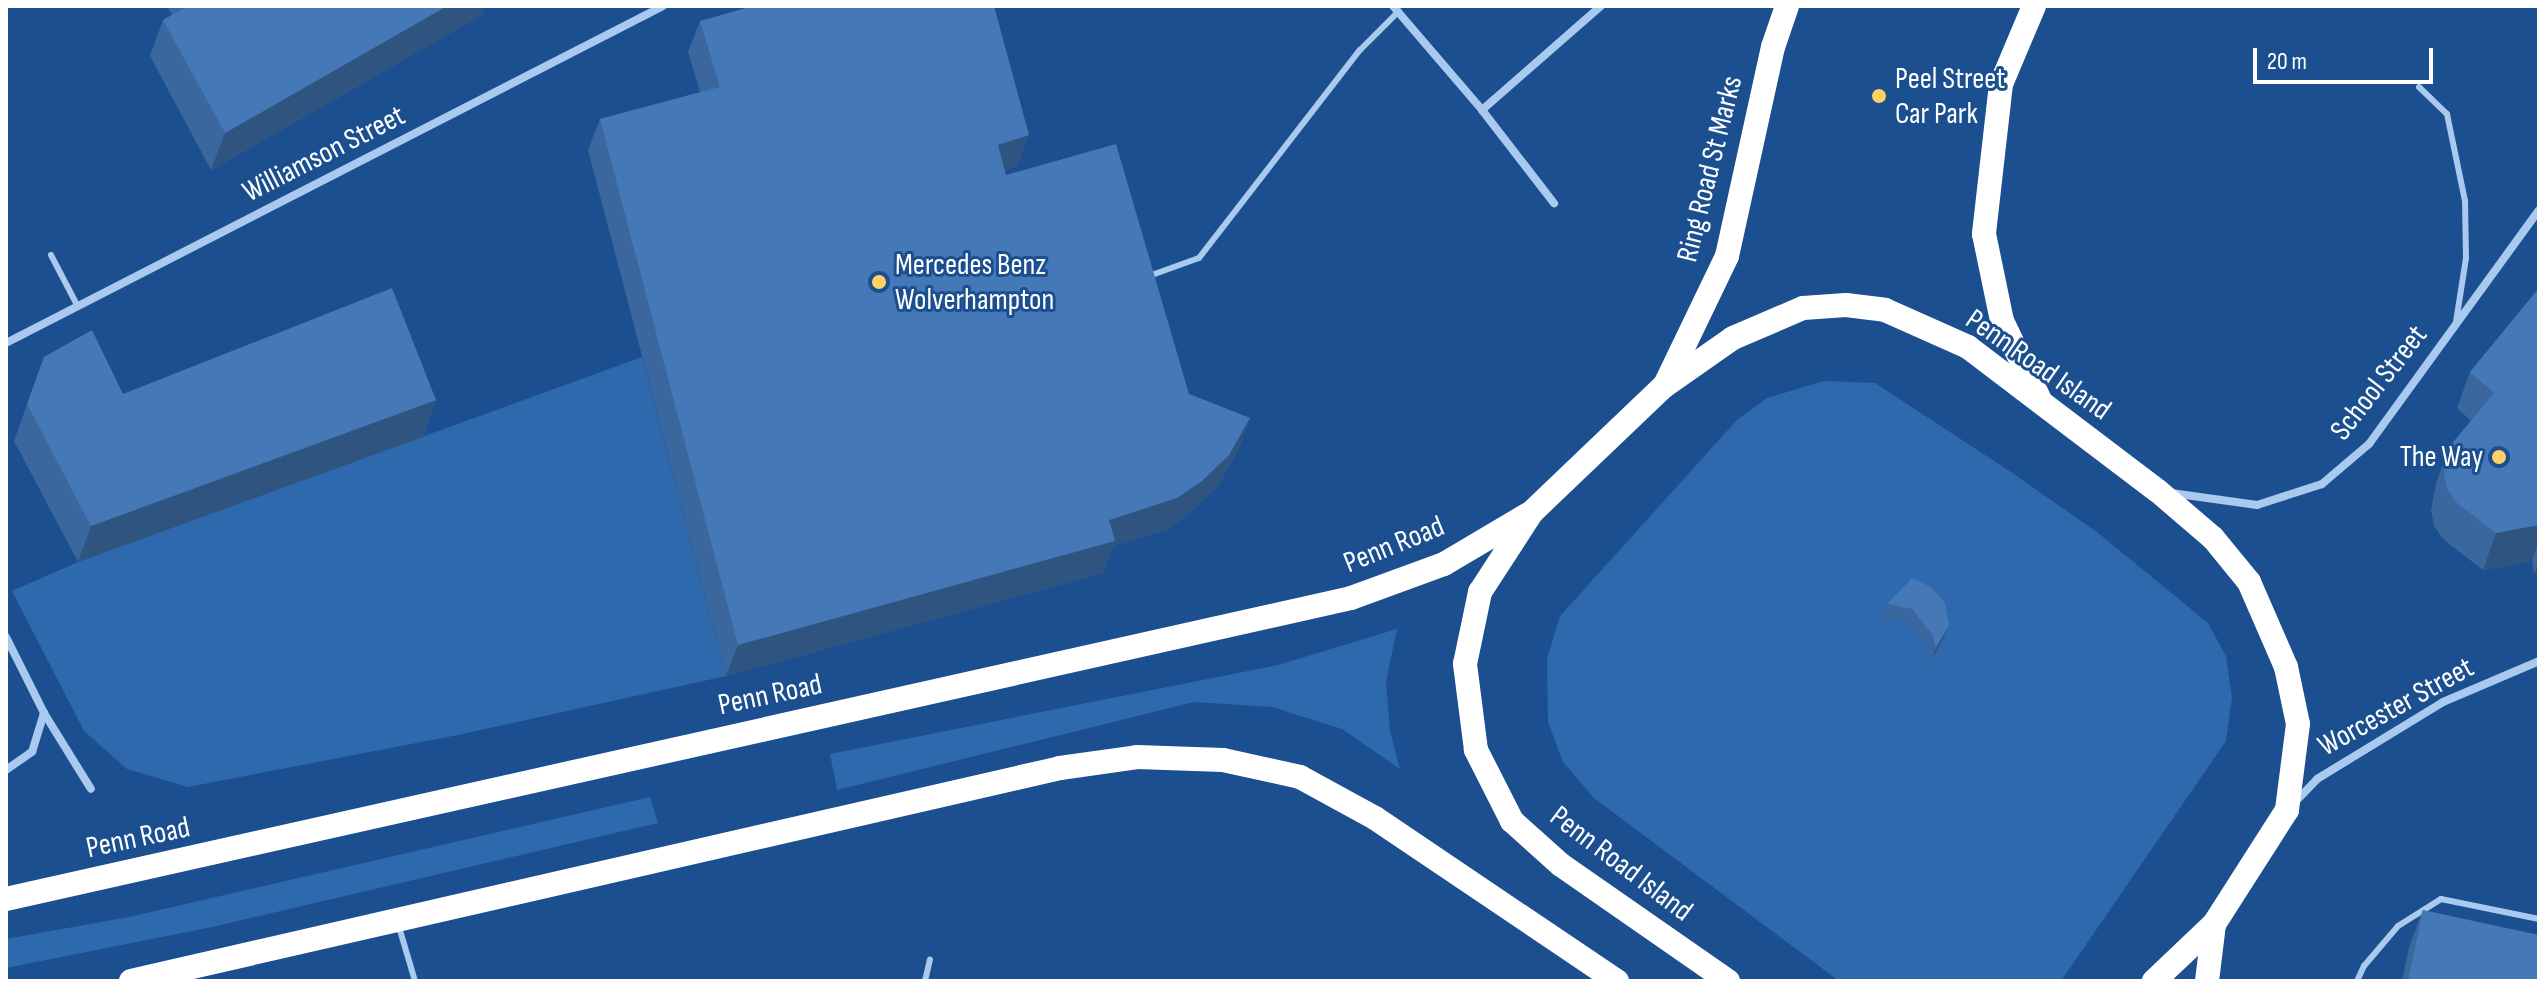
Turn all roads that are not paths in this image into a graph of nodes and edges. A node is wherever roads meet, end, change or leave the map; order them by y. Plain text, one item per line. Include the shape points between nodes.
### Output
1 (663, 6) edge
2 (1601, 6) edge
3 (1787, 6) edge
4 (2034, 6) edge
5 (1396, 8) edge
6 (2419, 87) dead end
7 (1482, 110) junction
8 (1554, 203) dead end
9 (2539, 210) edge
10 (51, 255) dead end
11 (1149, 276) edge
12 (77, 305) junction
13 (2456, 322) junction
14 (6, 343) edge
15 (1663, 387) junction
16 (2041, 403) junction
17 (2158, 491) junction
18 (1532, 512) junction
19 (6, 637) edge
20 (2539, 661) edge
21 (44, 713) junction
22 (6, 770) edge
23 (91, 789) dead end
24 (2287, 810) junction
25 (6, 899) edge
26 (2539, 919) edge
27 (397, 920) junction
28 (2214, 924) junction
29 (930, 960) dead end
30 (131, 981) edge
31 (415, 981) edge
32 (925, 981) edge
33 (1617, 981) edge
34 (1728, 981) edge
35 (2154, 981) edge
36 (2207, 981) edge
37 (2357, 981) edge

1 - 12 street, Williamson Street
2 - 7 street
3 - 15 highway, Ring Road St Marks via 1773,47 1727,256
4 - 16 highway via 2001,84 1984,234 2002,321
5 - 7 street
5 - 11 lane via 1199,258
6 - 13 lane via 2447,114 2465,201 2466,258
7 - 8 street
9 - 13 street, School Street
10 - 12 lane
12 - 14 street, Williamson Street
13 - 17 street, School Street via 2369,444 2322,484 2257,505
15 - 16 highway, Penn Road Island via 1733,338 1803,308 1846,305 1885,310 1968,347
15 - 18 highway, Penn Road Island
16 - 17 highway, Penn Road Island
17 - 24 highway, Penn Road Island via 2213,538 2249,582 2286,667 2298,724
18 - 25 highway, Penn Road via 1444,564 1351,598
18 - 34 highway, Penn Road Island via 1480,592 1465,664 1476,750 1512,821 1561,865
19 - 21 street
20 - 24 street, Worcester Street via 2405,724 2317,779
21 - 22 street via 32,752
21 - 23 street
24 - 28 highway, Penn Road Island
26 - 37 lane via 2441,899 2398,926
27 - 30 highway
27 - 31 lane
27 - 33 highway via 1060,768 1137,757 1223,760 1300,777 1375,818
28 - 35 highway, Penn Road Island
28 - 36 highway
29 - 32 lane

